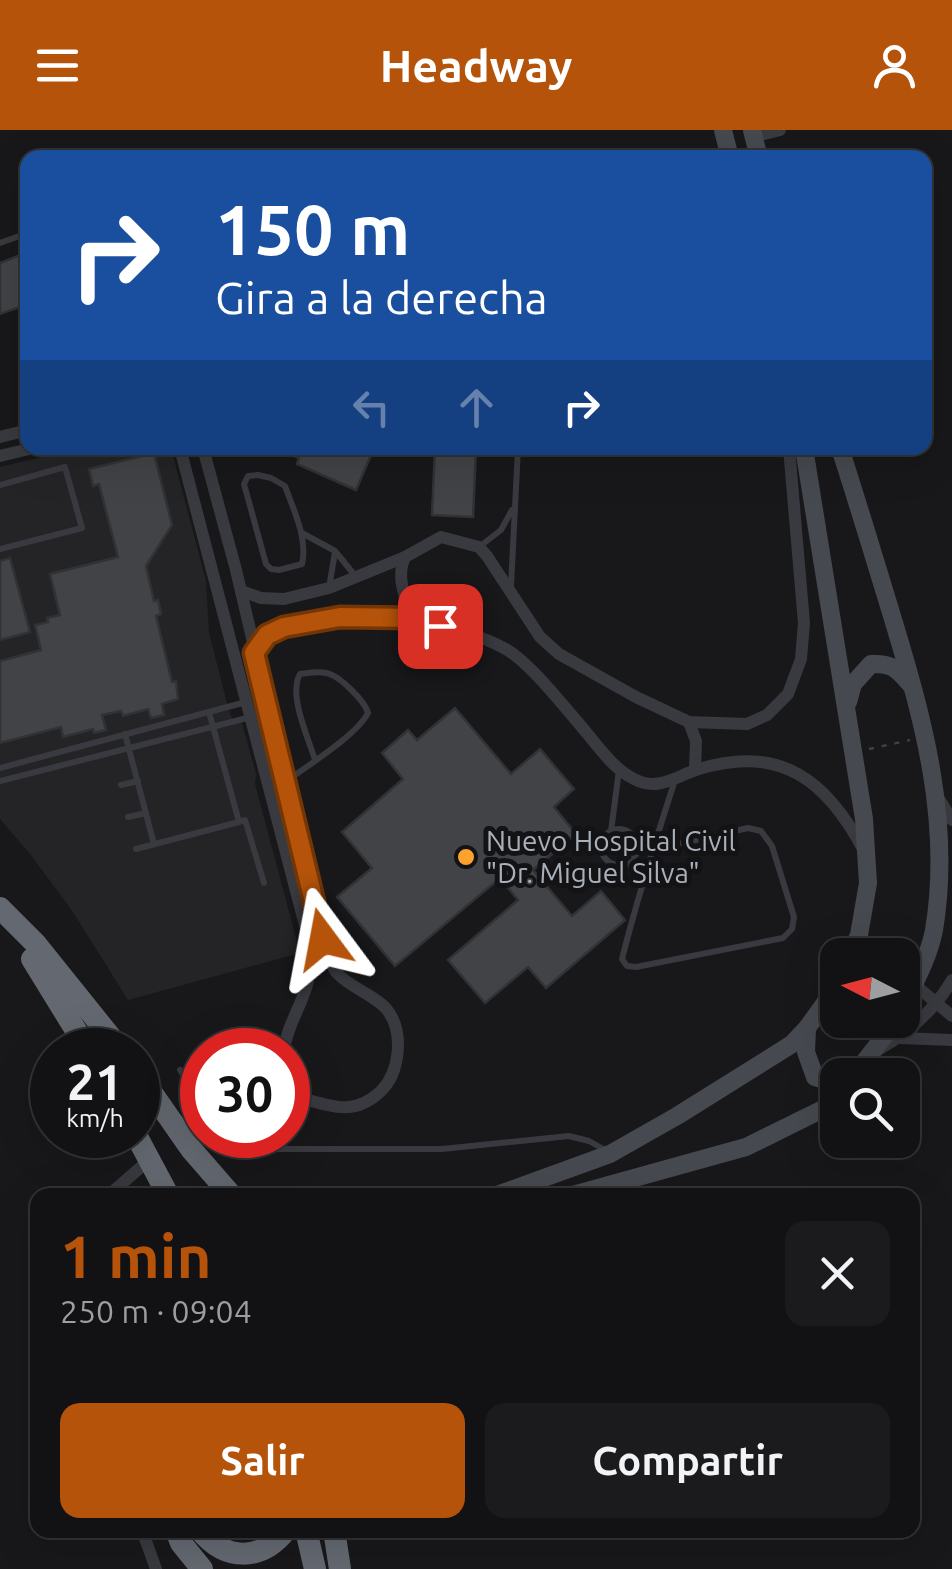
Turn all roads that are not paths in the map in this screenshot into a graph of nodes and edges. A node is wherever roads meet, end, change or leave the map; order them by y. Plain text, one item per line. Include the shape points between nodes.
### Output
1 (780, 130) edge
2 (753, 133) edge
3 (182, 455) edge
4 (204, 455) edge
5 (518, 455) edge
6 (790, 455) edge
7 (805, 455) edge
8 (842, 455) edge
9 (0, 485) edge
10 (514, 504) junction
11 (301, 533) junction
12 (479, 547) junction
13 (0, 549) edge
14 (336, 551) junction
15 (405, 557) junction
16 (357, 578) junction
17 (329, 588) junction
18 (241, 591) junction
19 (511, 592) junction
20 (416, 618) junction
21 (254, 653) junction
22 (914, 689) junction
23 (247, 702) junction
24 (846, 707) junction
25 (210, 712) junction
26 (251, 717) junction
27 (690, 722) junction
28 (214, 727) junction
29 (125, 734) junction
30 (128, 749) junction
31 (53, 753) junction
32 (315, 760) junction
33 (0, 768) edge
34 (57, 768) junction
35 (619, 769) junction
36 (694, 770) junction
37 (675, 779) junction
38 (0, 781) edge
39 (138, 781) junction
40 (286, 782) junction
41 (122, 785) dead end
42 (938, 796) junction
43 (146, 813) junction
44 (128, 817) dead end
45 (952, 820) edge
46 (239, 822) junction
47 (611, 831) junction
48 (154, 844) junction
49 (652, 849) junction
50 (136, 850) dead end
51 (635, 854) junction
52 (867, 856) junction
53 (627, 863) junction
54 (645, 878) junction
55 (264, 883) dead end
56 (0, 911) edge
57 (858, 938) edge
58 (920, 968) edge
59 (952, 980) edge
60 (920, 989) edge
61 (937, 1004) junction
62 (820, 1010) edge
63 (920, 1015) edge
64 (952, 1016) edge
65 (76, 1028) edge
66 (103, 1028) edge
67 (287, 1028) edge
68 (807, 1028) junction
69 (920, 1033) edge
70 (888, 1038) edge
71 (952, 1040) edge
72 (868, 1058) edge
73 (820, 1078) edge
74 (310, 1100) edge
75 (160, 1105) edge
76 (820, 1110) edge
77 (310, 1150) edge
78 (610, 1154) junction
79 (149, 1160) joint
80 (116, 1188) edge
81 (164, 1188) edge
82 (226, 1188) edge
83 (516, 1188) edge
84 (598, 1188) edge
85 (145, 1538) edge
86 (179, 1538) edge
87 (207, 1538) edge
88 (280, 1538) edge
89 (308, 1538) edge
90 (335, 1538) edge
91 (156, 1569) edge
92 (202, 1569) edge
93 (316, 1569) edge
94 (340, 1569) edge

1 - 2 street
3 - 23 street
4 - 18 street
5 - 10 lane
6 - 27 street via 804,623 801,660 788,694 767,714 747,724
7 - 24 street
8 - 22 street
9 - 13 lane via 65,467 82,528
10 - 12 lane via 501,530
10 - 19 lane
11 - 11 lane via 285,486 248,476 244,484 266,564 279,570 302,564
11 - 14 lane
12 - 15 street via 442,537
12 - 19 street
14 - 16 lane
14 - 17 lane
15 - 16 street
15 - 20 street via 402,586
16 - 17 street
17 - 18 street via 284,599
18 - 21 street
19 - 27 street via 559,654
20 - 21 street via 340,617 284,627 267,635
20 - 35 street via 511,652
21 - 40 street
22 - 24 street via 886,663 871,664 853,684
22 - 42 street
23 - 25 lane
23 - 26 street
24 - 52 street
25 - 28 lane
25 - 29 lane
26 - 28 lane
26 - 67 street via 311,961
27 - 36 street
28 - 30 lane
28 - 46 lane
29 - 30 lane
29 - 31 lane
30 - 34 lane
30 - 39 lane
31 - 33 lane
31 - 34 lane
32 - 32 lane via 368,714 366,704 324,672 300,674 295,682
32 - 40 lane
34 - 38 lane
35 - 37 street via 659,786
35 - 47 lane
36 - 37 street
36 - 52 street via 763,761 799,774 840,811
37 - 49 lane
39 - 41 lane
39 - 43 lane
40 - 74 street via 337,973 388,1010 398,1036 396,1065 384,1088 363,1105 336,1108
42 - 45 street
42 - 58 street via 934,932
43 - 44 lane
43 - 48 lane
46 - 48 lane
46 - 55 lane via 245,820
47 - 51 lane via 634,836
47 - 53 lane via 603,840 605,857
48 - 50 lane
49 - 51 lane
49 - 54 lane
49 - 54 lane via 748,828 761,832 772,846 792,929 783,938 627,966 622,959
51 - 53 lane
52 - 57 street
53 - 54 lane
56 - 65 highway
56 - 66 highway
59 - 61 street
60 - 61 street
61 - 63 street
61 - 64 street
62 - 68 street
68 - 73 street via 806,1052
68 - 78 street via 792,1044
69 - 71 street
70 - 72 street
75 - 82 highway
76 - 84 street via 746,1147
77 - 78 lane via 442,1148 569,1136
78 - 83 street
79 - 80 street
79 - 81 highway
85 - 91 street
86 - 92 highway
87 - 88 highway via 228,1552 245,1553
89 - 93 highway
90 - 94 highway

